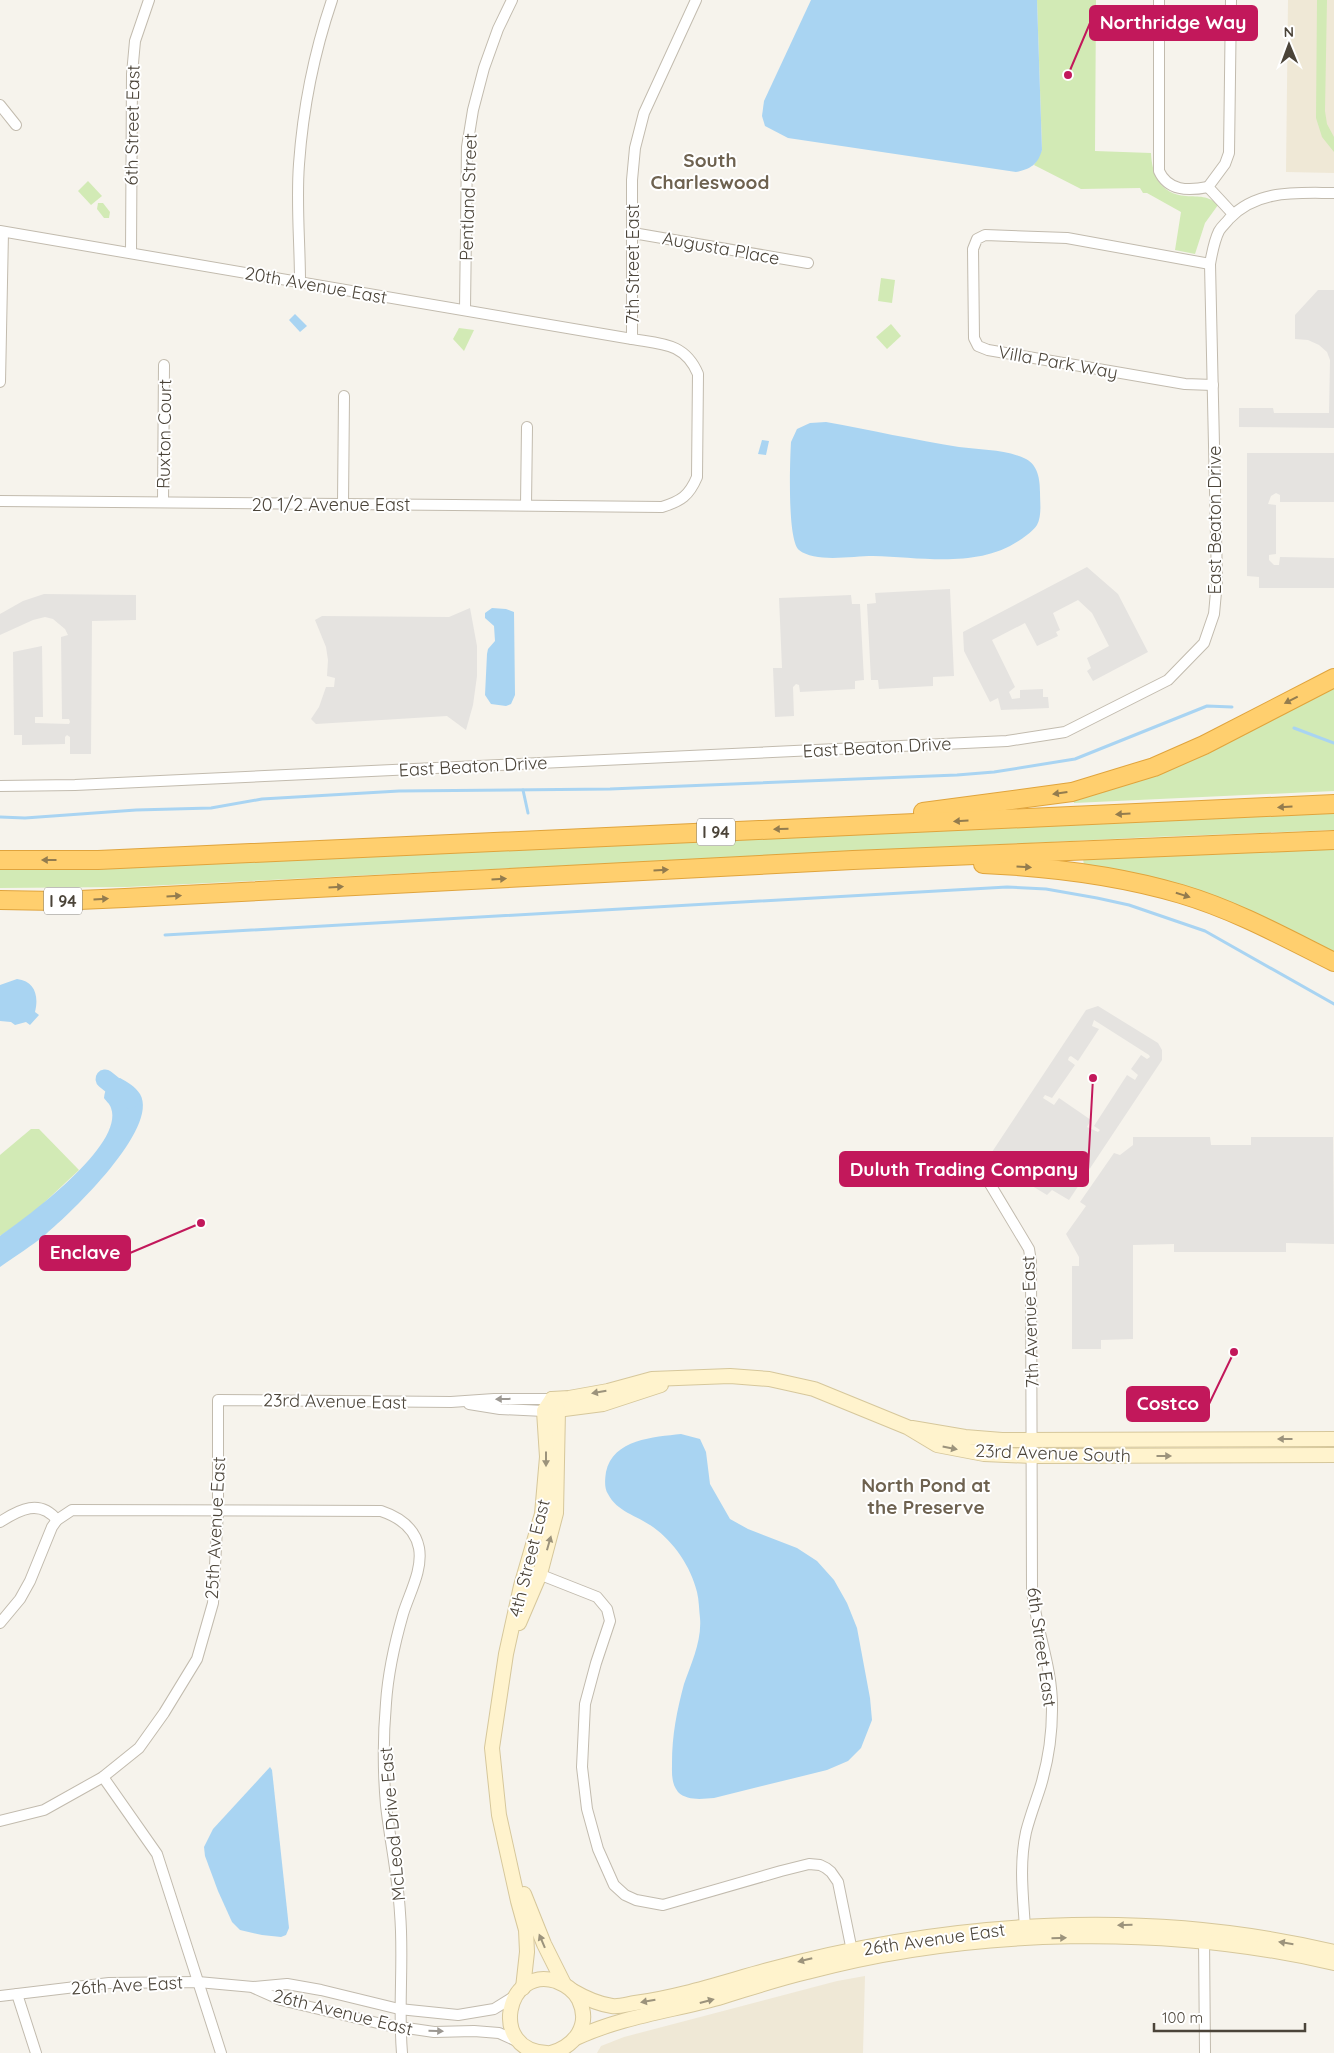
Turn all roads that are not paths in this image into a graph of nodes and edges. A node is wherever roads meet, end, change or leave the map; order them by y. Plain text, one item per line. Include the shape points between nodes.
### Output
1 (149, 0) edge
2 (332, 0) edge
3 (512, 0) edge
4 (696, 0) edge
5 (1159, 0) edge
6 (1231, 0) edge
7 (0, 105) edge
8 (16, 125) dead end
9 (1208, 187) junction
10 (1334, 193) edge
11 (1233, 214) junction
12 (1, 232) edge
13 (633, 233) junction
14 (131, 253) junction
15 (808, 263) dead end
16 (1210, 264) junction
17 (300, 282) junction
18 (465, 310) junction
19 (632, 338) junction
20 (164, 365) dead end
21 (0, 382) edge
22 (1213, 385) junction
23 (344, 396) dead end
24 (527, 427) dead end
25 (0, 501) edge
26 (163, 502) junction
27 (343, 503) junction
28 (526, 505) junction
29 (662, 507) joint
30 (1334, 678) edge
31 (0, 786) edge
32 (1334, 804) edge
33 (817, 827) junction
34 (1334, 840) edge
35 (0, 860) edge
36 (853, 860) junction
37 (0, 900) edge
38 (1334, 962) edge
39 (975, 1159) dead end
40 (218, 1400) joint
41 (551, 1407) junction
42 (907, 1427) junction
43 (1334, 1439) edge
44 (1033, 1440) junction
45 (1334, 1455) edge
46 (1032, 1456) junction
47 (218, 1510) junction
48 (57, 1520) junction
49 (0, 1522) edge
50 (526, 1569) junction
51 (540, 1574) junction
52 (0, 1623) edge
53 (506, 1654) junction
54 (104, 1778) junction
55 (0, 1821) edge
56 (509, 1858) junction
57 (1027, 1933) junction
58 (1204, 1937) junction
59 (1334, 1952) edge
60 (853, 1956) junction
61 (1334, 1963) edge
62 (198, 1982) junction
63 (253, 1987) junction
64 (568, 1988) junction
65 (519, 1992) junction
66 (17, 1994) junction
67 (0, 1996) edge
68 (399, 2009) junction
69 (400, 2028) junction
70 (572, 2045) edge
71 (526, 2048) edge
72 (36, 2053) edge
73 (221, 2053) edge
74 (402, 2053) edge
75 (547, 2053) edge
76 (551, 2053) edge
77 (1205, 2053) edge

1 - 14 street, 6th Street East via 135,41 132,74
2 - 17 street via 310,77 303,122 299,166
3 - 18 street, Pentland Street via 484,68 467,147
4 - 13 street, 7th Street East via 644,113 635,148 632,180
5 - 9 street via 1159,171 1162,178 1173,186 1192,190
6 - 9 street via 1229,153
7 - 8 street
9 - 11 street
10 - 11 street, East Beaton Drive via 1265,196
11 - 16 street, East Beaton Drive via 1220,229
12 - 14 street, 20th Avenue East
12 - 21 street
13 - 15 street, Augusta Place
13 - 19 street, 7th Street East
14 - 17 street, 20th Avenue East
16 - 22 street, East Beaton Drive
16 - 22 street, Villa Park Way via 1067,238 985,235 977,239 973,248 974,338 978,346 988,350 1185,384
17 - 18 street, 20th Avenue East
18 - 19 street, 20th Avenue East
19 - 29 street, 7th Street East via 682,351 693,362 698,374 697,477 691,491 678,502
20 - 26 street, Ruxton Court
22 - 31 street, East Beaton Drive via 1218,581 1214,614 1204,643 1168,680 1065,732 1007,741
23 - 27 street
24 - 28 street
25 - 26 street, 20 1/2 Avenue East
26 - 27 street, 20 1/2 Avenue East
27 - 28 street, 20 1/2 Avenue East
28 - 29 street, 20 1/2 Avenue East
30 -> 33 highway via 1178,757 1112,781 1072,792
32 -> 33 highway, I 94
33 -> 35 highway, I 94 via 108,860
34 - 36 highway, I 94
37 -> 36 highway, I 94 via 56,902
36 -> 38 highway via 998,865 1114,878 1182,894 1214,906
39 - 44 street, 7th Avenue East via 1030,1253
40 - 41 street, 23rd Avenue East via 451,1402 486,1399
40 - 47 street, 25th Avenue East
41 - 42 street, 23rd Avenue East via 569,1398 640,1381 730,1376 769,1379 814,1389
41 -> 50 street, 4th Street East via 542,1514
51 -> 41 street, 4th Street East via 556,1513
42 - 44 street, 23rd Avenue South via 964,1437
42 -> 46 street, 23rd Avenue South via 937,1445 984,1454
43 -> 44 street, 23rd Avenue South
44 - 46 street, 6th Street East
46 -> 45 street, 23rd Avenue South
46 - 57 street, 6th Street East via 1032,1590 1049,1668 1052,1710 1048,1760 1029,1819 1024,1848 1022,1876
47 - 48 street, McLeod Drive East via 82,1509 72,1510
47 - 54 street, 25th Avenue East via 213,1603 196,1659 139,1748
47 - 68 street, McLeod Drive East via 381,1511 404,1522 419,1548 419,1566 403,1615 390,1672 383,1744 386,1803 400,1914
48 - 49 street via 50,1511 31,1508
48 - 52 street via 20,1599
50 - 51 street
50 - 53 street, 4th Street East
51 - 53 street, 4th Street East
51 - 60 street via 597,1597 609,1614 609,1628 585,1704 581,1757 587,1810 598,1849 614,1885 636,1900 663,1905 781,1871 809,1864 820,1865 838,1882
53 - 56 street, 4th Street East via 492,1748 499,1814
54 - 55 street, 25th Avenue East via 44,1810
54 - 62 street via 157,1854
64 -> 56 street, 4th Street East via 544,1944
56 - 65 street, 4th Street East via 528,1952
57 - 58 street, 26th Avenue East via 1135,1924
57 - 60 street, 26th Avenue East via 957,1932
59 -> 58 street, 26th Avenue East via 1232,1934
58 - 61 street, 26th Avenue East via 1229,1945
58 - 77 street
60 -> 64 street, 26th Avenue East via 804,1960 652,2001 613,2006 590,2001
70 -> 60 street, 26th Avenue East via 614,2022 666,2012
62 - 63 street, 26th Ave East
62 - 66 street, 26th Ave East via 109,1983
62 - 73 street
63 - 68 street, 26th Avenue East via 287,1984
63 - 69 street, 26th Avenue East via 281,2000
64 - 65 street, 26th Avenue East via 554,1980 543,1980 532,1982
64 - 70 street, 4th Street East via 579,1999 583,2019
65 - 68 street, 26th Avenue East via 494,2009 458,2015
65 - 71 street, 4th Street East via 511,2005 510,2026
66 - 67 street, 26th Ave East
66 - 72 street
68 - 69 street, McLeod Drive East
69 -> 71 street, 26th Avenue East via 499,2033
69 - 74 street, McLeod Drive East
70 - 76 street, 26th Avenue East
71 - 75 street

